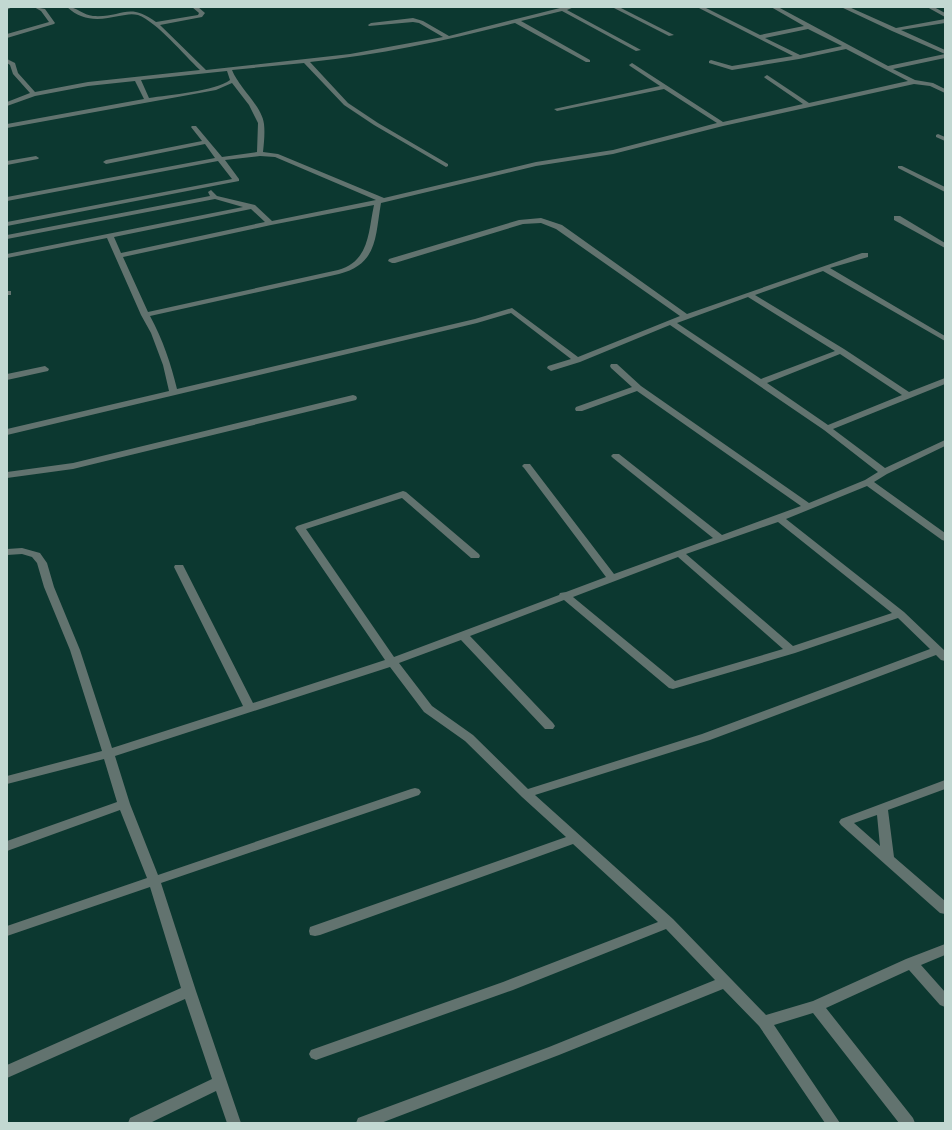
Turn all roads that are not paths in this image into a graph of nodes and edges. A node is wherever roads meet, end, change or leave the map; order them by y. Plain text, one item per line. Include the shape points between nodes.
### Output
1 (37, 7) edge
2 (70, 7) edge
3 (195, 7) edge
4 (571, 7) edge
5 (615, 7) edge
6 (700, 7) edge
7 (774, 7) edge
8 (844, 7) edge
9 (930, 7) edge
10 (562, 9) junction
11 (945, 15) edge
12 (516, 21) junction
13 (945, 22) edge
14 (155, 24) junction
15 (371, 25) dead end
16 (809, 27) junction
17 (893, 30) junction
18 (671, 35) dead end
19 (7, 36) edge
20 (759, 36) junction
21 (448, 38) junction
22 (847, 47) junction
23 (638, 50) dead end
24 (945, 52) edge
25 (799, 56) junction
26 (945, 56) edge
27 (7, 61) edge
28 (306, 61) junction
29 (588, 61) dead end
30 (711, 62) dead end
31 (632, 66) dead end
32 (888, 68) junction
33 (230, 69) junction
34 (204, 71) junction
35 (15, 73) junction
36 (7, 75) edge
37 (767, 77) dead end
38 (137, 79) junction
39 (233, 80) junction
40 (914, 82) junction
41 (665, 87) junction
42 (945, 91) edge
43 (34, 94) junction
44 (147, 100) junction
45 (7, 104) edge
46 (808, 105) junction
47 (557, 109) dead end
48 (722, 124) junction
49 (7, 126) edge
50 (194, 127) dead end
51 (938, 136) dead end
52 (945, 140) edge
53 (206, 142) junction
54 (260, 154) junction
55 (36, 158) dead end
56 (220, 159) junction
57 (106, 162) dead end
58 (7, 163) edge
59 (446, 165) dead end
60 (900, 167) dead end
61 (207, 186) junction
62 (945, 190) edge
63 (215, 197) junction
64 (7, 199) edge
65 (381, 202) junction
66 (252, 208) junction
67 (897, 218) dead end
68 (271, 223) junction
69 (7, 224) edge
70 (109, 235) junction
71 (7, 237) edge
72 (945, 246) edge
73 (865, 255) dead end
74 (7, 256) edge
75 (119, 256) junction
76 (392, 262) dead end
77 (824, 268) junction
78 (750, 295) junction
79 (145, 315) junction
80 (687, 317) junction
81 (672, 322) junction
82 (945, 339) edge
83 (842, 351) junction
84 (577, 360) junction
85 (614, 366) dead end
86 (551, 368) dead end
87 (45, 369) dead end
88 (7, 377) edge
89 (945, 381) edge
90 (760, 383) junction
91 (638, 388) junction
92 (174, 393) junction
93 (907, 395) junction
94 (353, 398) dead end
95 (579, 409) dead end
96 (826, 428) junction
97 (7, 432) edge
98 (945, 443) edge
99 (616, 456) dead end
100 (527, 466) dead end
101 (884, 472) junction
102 (7, 475) edge
103 (868, 482) junction
104 (808, 507) junction
105 (779, 518) junction
106 (945, 538) edge
107 (720, 539) junction
108 (7, 552) edge
109 (679, 553) junction
110 (475, 556) dead end
111 (179, 567) dead end
112 (612, 578) junction
113 (564, 595) junction
114 (900, 614) junction
115 (464, 636) junction
116 (791, 650) junction
117 (941, 653) edge
118 (392, 662) junction
119 (249, 707) junction
120 (549, 726) dead end
121 (108, 754) junction
122 (7, 780) edge
123 (945, 784) edge
124 (415, 792) dead end
125 (526, 794) junction
126 (124, 804) junction
127 (882, 807) junction
128 (575, 839) junction
129 (7, 846) edge
130 (888, 859) junction
131 (154, 880) junction
132 (945, 909) edge
133 (668, 923) junction
134 (7, 931) edge
135 (315, 931) dead end
136 (945, 949) edge
137 (911, 963) junction
138 (726, 982) junction
139 (189, 991) junction
140 (945, 1001) edge
141 (816, 1006) junction
142 (764, 1022) junction
143 (316, 1054) dead end
144 (7, 1072) edge
145 (220, 1082) junction
146 (135, 1123) edge
147 (234, 1123) edge
148 (363, 1123) edge
149 (833, 1123) edge
150 (908, 1123) edge

1 - 19 street via 52,23
2 - 14 street via 81,15 94,19 133,12 141,14
3 - 14 street via 202,13 200,16
4 - 10 street
5 - 18 street
6 - 20 street
7 - 16 street
8 - 17 street
9 - 11 street
10 - 12 street
10 - 23 street
12 - 21 street
12 - 29 street
13 - 17 street
14 - 34 street
15 - 21 street via 413,20
16 - 20 street
16 - 22 street
17 - 24 street
20 - 25 street
21 - 28 street via 350,56
22 - 25 street
22 - 32 street
25 - 30 street via 732,68
26 - 32 street
27 - 35 street via 13,64
28 - 33 street
28 - 59 street via 346,104
31 - 41 street
32 - 40 street
33 - 34 street
33 - 39 street
34 - 38 street
35 - 36 street
35 - 43 street
37 - 46 street
38 - 43 street via 88,84
38 - 44 street
39 - 44 street via 216,88
39 - 54 street via 252,105 261,123
40 - 42 street via 931,84
40 - 46 street
41 - 47 street
41 - 48 street
43 - 45 street
44 - 49 street
46 - 48 street
48 - 65 street via 613,152 536,164
50 - 53 street
51 - 52 street
53 - 56 street
53 - 57 street
54 - 56 street
54 - 65 street via 276,155
55 - 58 street
56 - 61 street via 237,180
56 - 64 street
60 - 62 street
61 - 63 street
61 - 69 street
63 - 66 street
63 - 71 street
65 - 68 street
65 - 79 street via 365,256 345,270
66 - 68 street
66 - 70 street
67 - 72 street
68 - 75 street
70 - 74 street
70 - 75 street
73 - 77 street
75 - 79 street
76 - 80 street via 522,222 547,221
77 - 78 street
77 - 82 street
78 - 80 street
78 - 83 street
79 - 92 street via 155,332
80 - 81 street
81 - 84 street
81 - 90 street
83 - 90 street
83 - 93 street
84 - 86 street
84 - 92 street via 512,310 477,321
85 - 91 street
87 - 88 street
89 - 93 street
90 - 96 street
91 - 95 street
91 - 104 street
92 - 97 street
93 - 96 street
94 - 102 street via 73,466
96 - 101 street
98 - 101 street
99 - 107 street
100 - 112 street
101 - 103 street
103 - 104 street
103 - 106 street
104 - 105 street
105 - 107 street
105 - 114 street
107 - 109 street
108 - 121 street via 22,551 36,555 42,563
109 - 112 street
109 - 116 street
110 - 118 street via 403,494 300,528
111 - 119 street
112 - 113 street
113 - 115 street
113 - 116 street via 673,685
114 - 116 street
114 - 117 street
115 - 118 street
115 - 120 street
117 - 125 street via 706,737
118 - 119 street
118 - 125 street via 428,709 469,738
119 - 121 street
121 - 122 street
121 - 126 street
123 - 127 street
124 - 131 street
125 - 128 street
126 - 129 street
126 - 131 street
127 - 130 street
127 - 130 street via 845,822
128 - 133 street
128 - 135 street
130 - 132 street
131 - 134 street
131 - 139 street
133 - 138 street
133 - 143 street via 508,986
136 - 137 street
137 - 140 street
137 - 141 street
138 - 142 street
138 - 148 street via 554,1051
139 - 144 street
139 - 145 street
141 - 142 street
141 - 150 street
142 - 149 street
145 - 146 street
145 - 147 street

